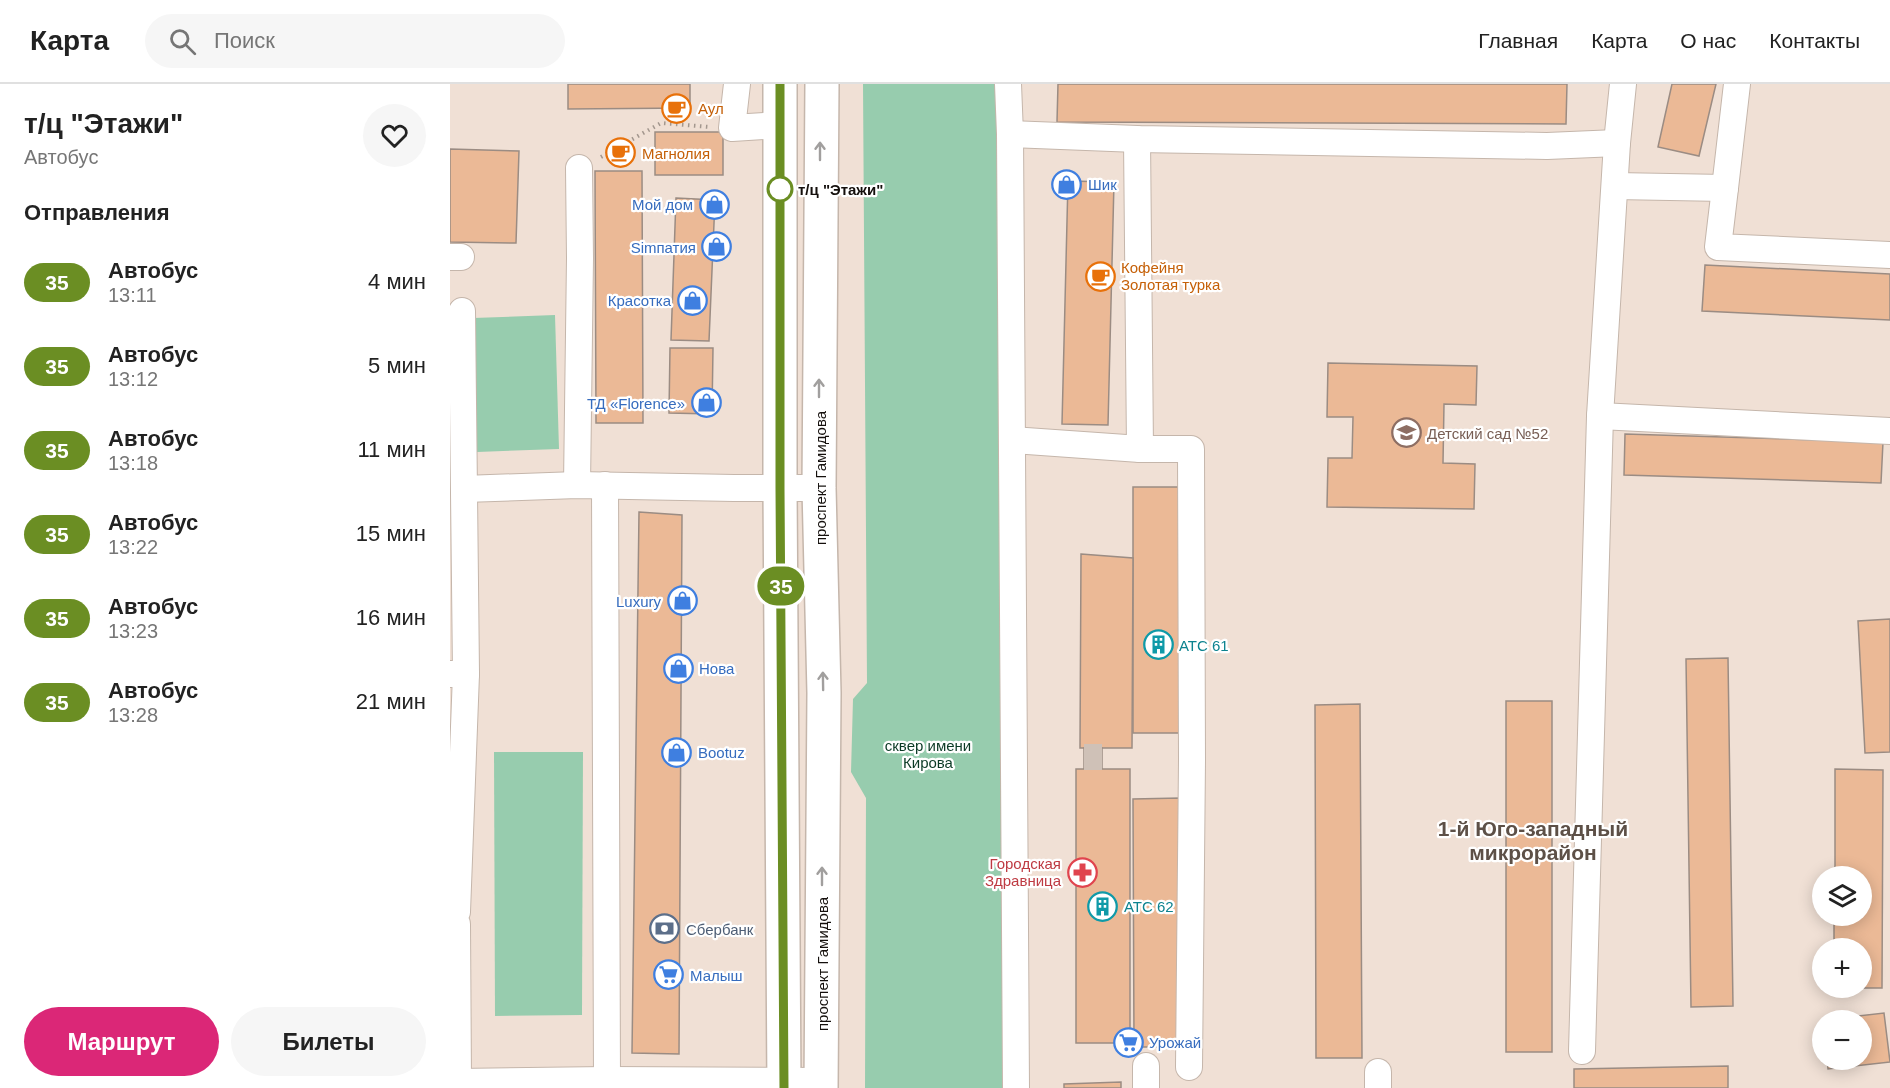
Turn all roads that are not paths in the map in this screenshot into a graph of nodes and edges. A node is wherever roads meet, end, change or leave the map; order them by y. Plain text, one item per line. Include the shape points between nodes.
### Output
1 (737, 84) edge
2 (780, 84) edge
3 (822, 84) edge
4 (1008, 84) edge
5 (1623, 84) edge
6 (1737, 84) edge
7 (780, 125) junction
8 (1010, 134) junction
9 (1137, 139) junction
10 (1617, 143) junction
11 (579, 168) road end
12 (1615, 186) junction
13 (1725, 188) junction
14 (1890, 255) edge
15 (462, 311) dead end
16 (1600, 417) junction
17 (1890, 431) edge
18 (1013, 440) junction
19 (1140, 449) junction
20 (577, 485) junction
21 (604, 485) junction
22 (780, 488) junction
23 (819, 488) junction
24 (464, 489) junction
25 (458, 674) edge
26 (1582, 1051) dead end
27 (1189, 1067) dead end
28 (607, 1080) junction
29 (574, 1084) edge
30 (458, 1085) edge
31 (784, 1085) edge
32 (821, 1085) edge
33 (1016, 1088) edge

1 - 7 street via 732,128
2 - 7 main road
23 -> 3 main road, проспект Гамидова
4 - 8 street
5 - 10 street
6 - 13 street
7 - 22 main road
8 - 9 street
8 - 18 street
9 - 10 street via 1546,146
9 - 19 street
10 - 12 street
11 - 20 street
12 - 13 street
12 - 16 street
13 - 14 street via 1718,248
15 - 24 street
16 - 17 street
16 - 26 street
18 - 19 street
18 - 33 street
19 - 27 street via 1191,449
20 - 21 street
20 - 24 street
21 - 22 street
21 - 28 street
22 - 23 street
22 - 31 main road
32 -> 23 main road, проспект Гамидова via 824,693
24 - 25 street
25 - 30 street
28 - 29 street
28 - 31 street
29 - 30 street
31 - 32 street

